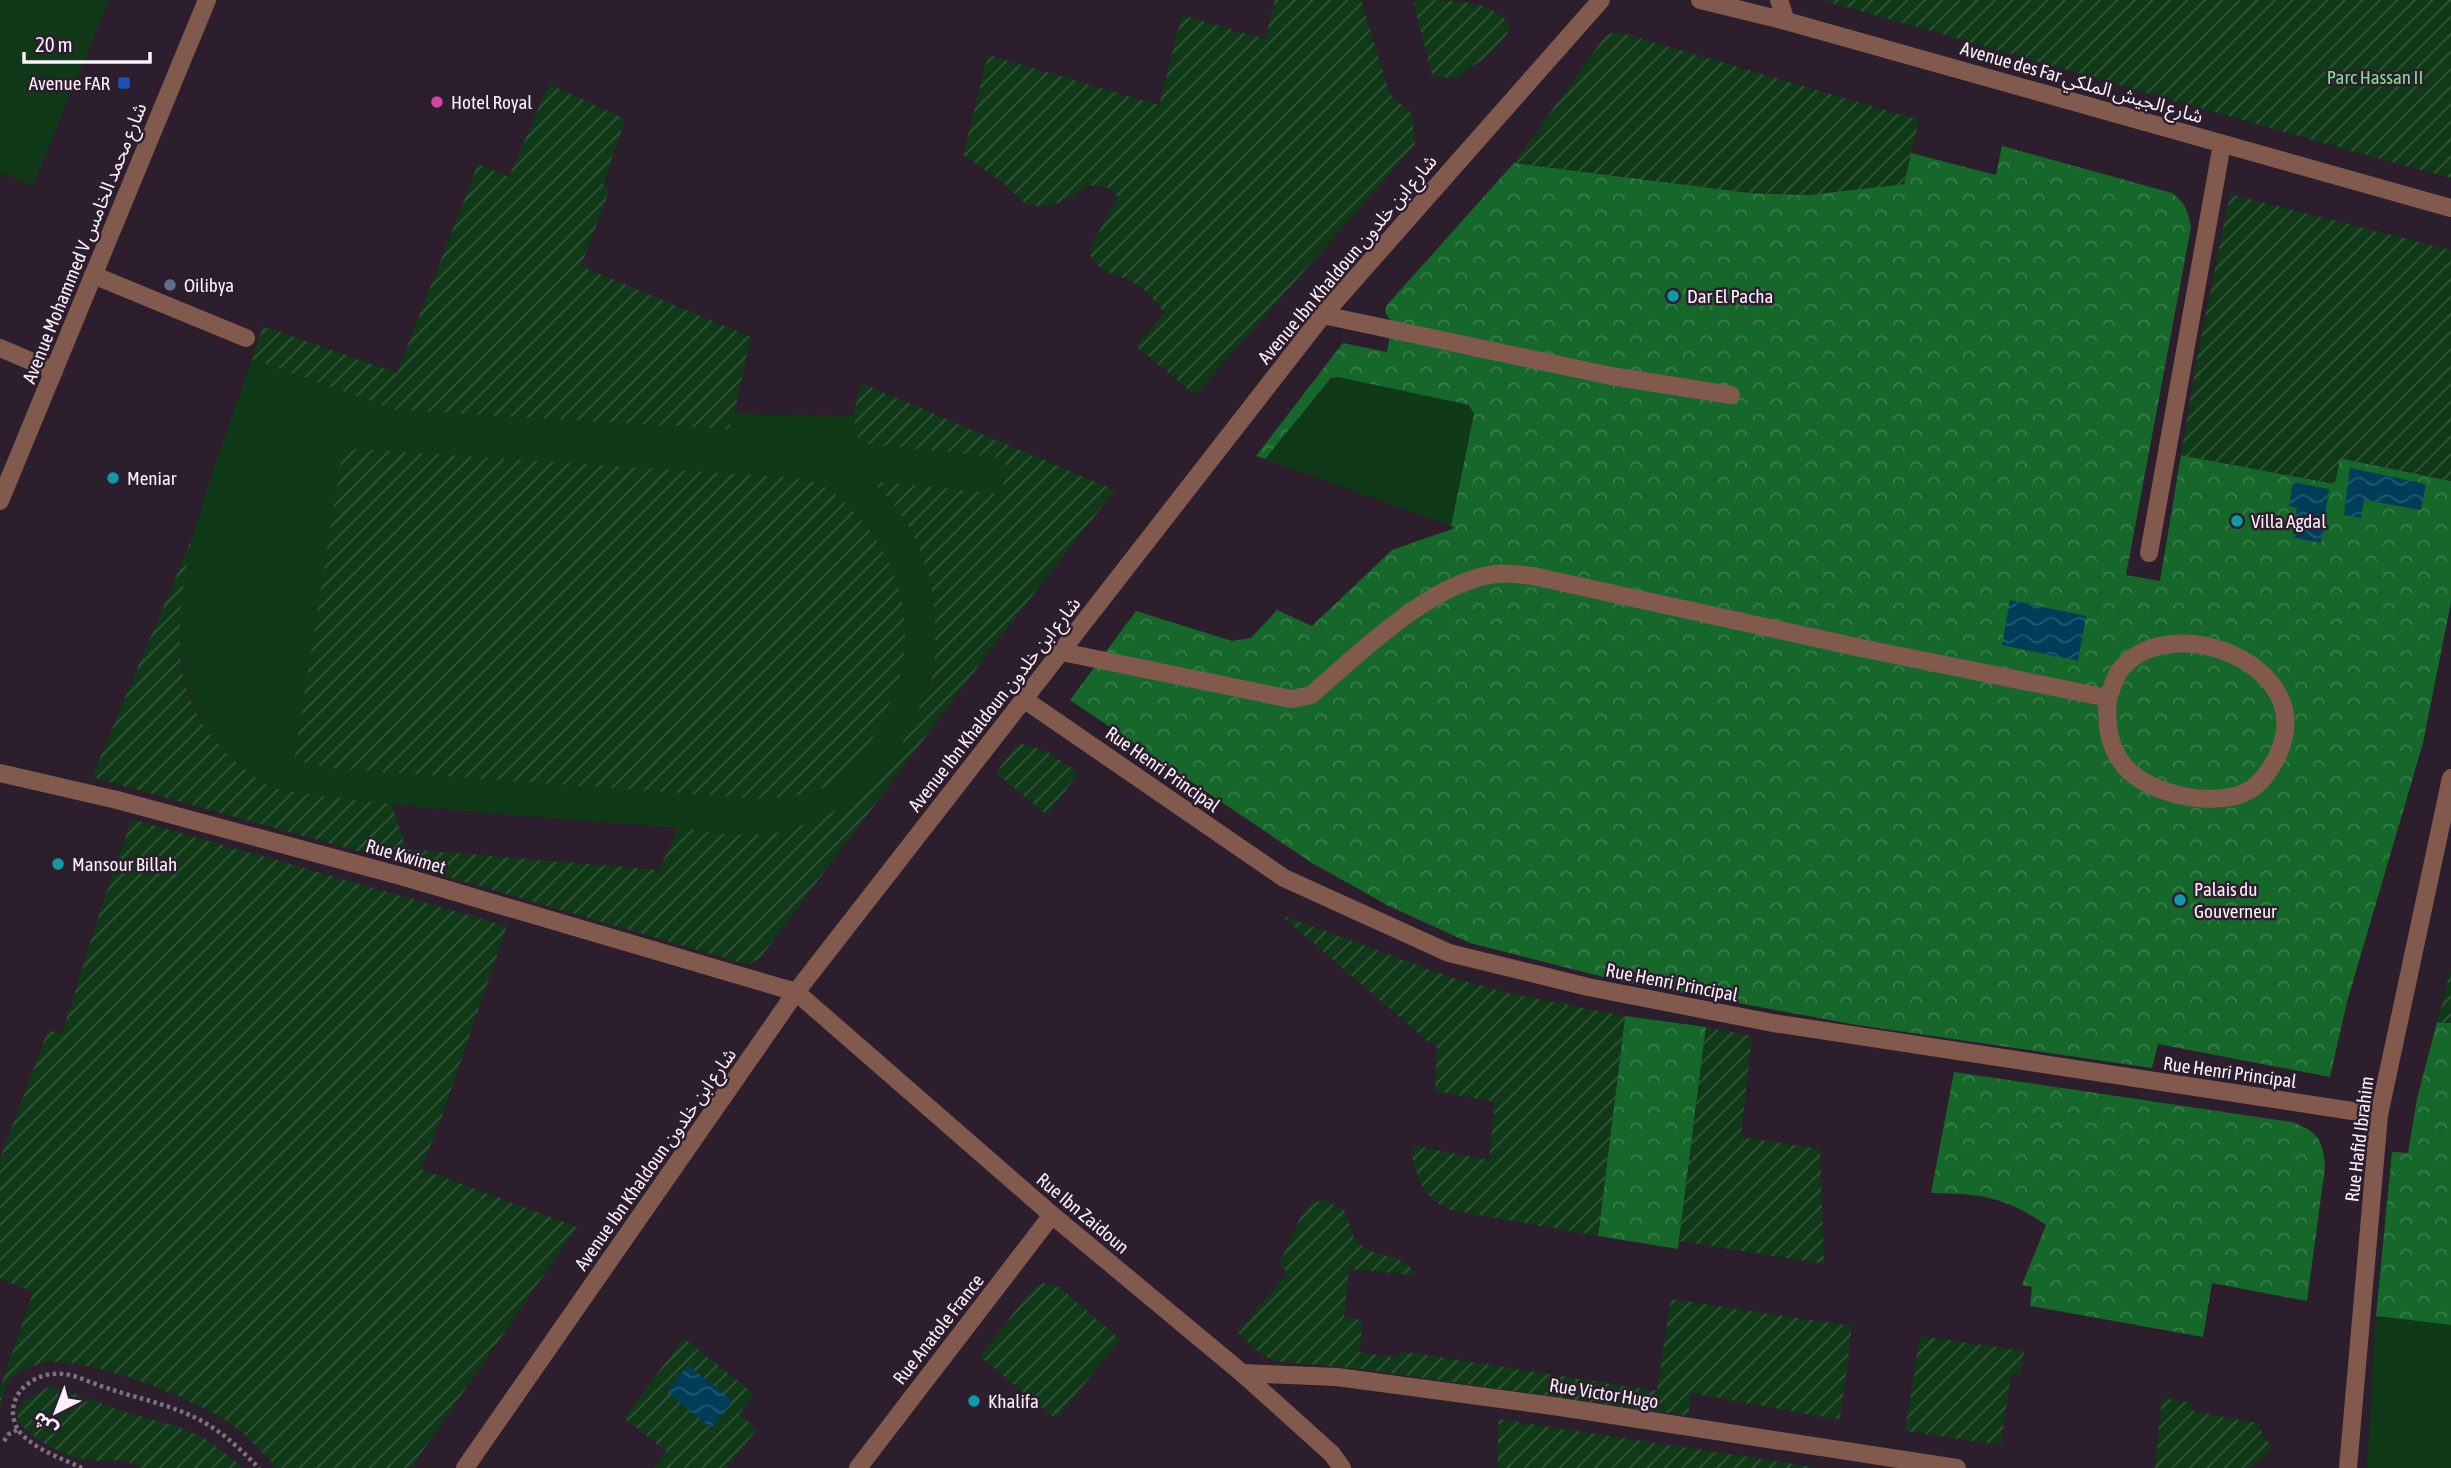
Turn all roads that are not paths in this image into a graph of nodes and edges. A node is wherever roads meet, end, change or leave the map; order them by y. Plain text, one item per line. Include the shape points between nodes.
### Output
1 (207, 0) edge
2 (1601, 0) edge
3 (1700, 0) edge
4 (1779, 0) edge
5 (1786, 21) junction
6 (2222, 144) junction
7 (2451, 208) edge
8 (93, 275) junction
9 (1323, 315) junction
10 (246, 338) dead end
11 (0, 348) edge
12 (54, 371) junction
13 (1731, 395) dead end
14 (0, 501) edge
15 (2149, 553) dead end
16 (1062, 652) junction
17 (2108, 698) junction
18 (1025, 699) junction
19 (0, 773) edge
20 (2451, 778) edge
21 (796, 992) junction
22 (2379, 1115) junction
23 (1052, 1215) junction
24 (1242, 1373) junction
25 (465, 1468) edge
26 (858, 1468) edge
27 (1342, 1468) edge
28 (1957, 1468) edge
29 (2348, 1468) edge

1 - 8 street, Avenue Mohammed V شارع محمد الخامس
2 - 9 street, Avenue Ibn Khaldoun شارع ابن خلدون
3 - 5 street, Avenue des Far شارع الجيش الملكي
4 - 5 street
5 - 6 street, Avenue des Far شارع الجيش الملكي
6 - 7 street, Avenue des Far شارع الجيش الملكي
6 - 15 street
8 - 10 street
8 - 12 street, Avenue Mohammed V شارع محمد الخامس
9 - 13 street via 1611,376
9 - 16 street, Avenue Ibn Khaldoun شارع ابن خلدون
11 - 12 street
12 - 14 street, Avenue Mohammed V شارع محمد الخامس
16 - 17 street via 1291,699 1311,695 1421,605 1462,582 1497,573 1533,576
16 - 18 street, Avenue Ibn Khaldoun شارع ابن خلدون
17 - 17 street via 2106,721 2119,759 2135,777 2168,793 2211,799 2246,792 2277,758 2284,737 2282,702 2268,681 2239,658 2210,645 2169,644 2135,657 2118,674
18 - 21 street, Avenue Ibn Khaldoun شارع ابن خلدون
18 - 22 street, Rue Henri Principal via 1284,878 1449,953 1588,988 1773,1023
19 - 21 street, Rue Kwimet via 401,876
20 - 22 street, Rue Hafid Ibrahim
21 - 23 street, Rue Ibn Zaidoun
21 - 25 street, Avenue Ibn Khaldoun شارع ابن خلدون
22 - 29 street, Rue Hafid Ibrahim
23 - 24 street, Rue Ibn Zaidoun
23 - 26 street, Rue Anatole France
24 - 27 street, Rue Ibn Zaidoun
24 - 28 street, Rue Victor Hugo via 1337,1377 1481,1396

